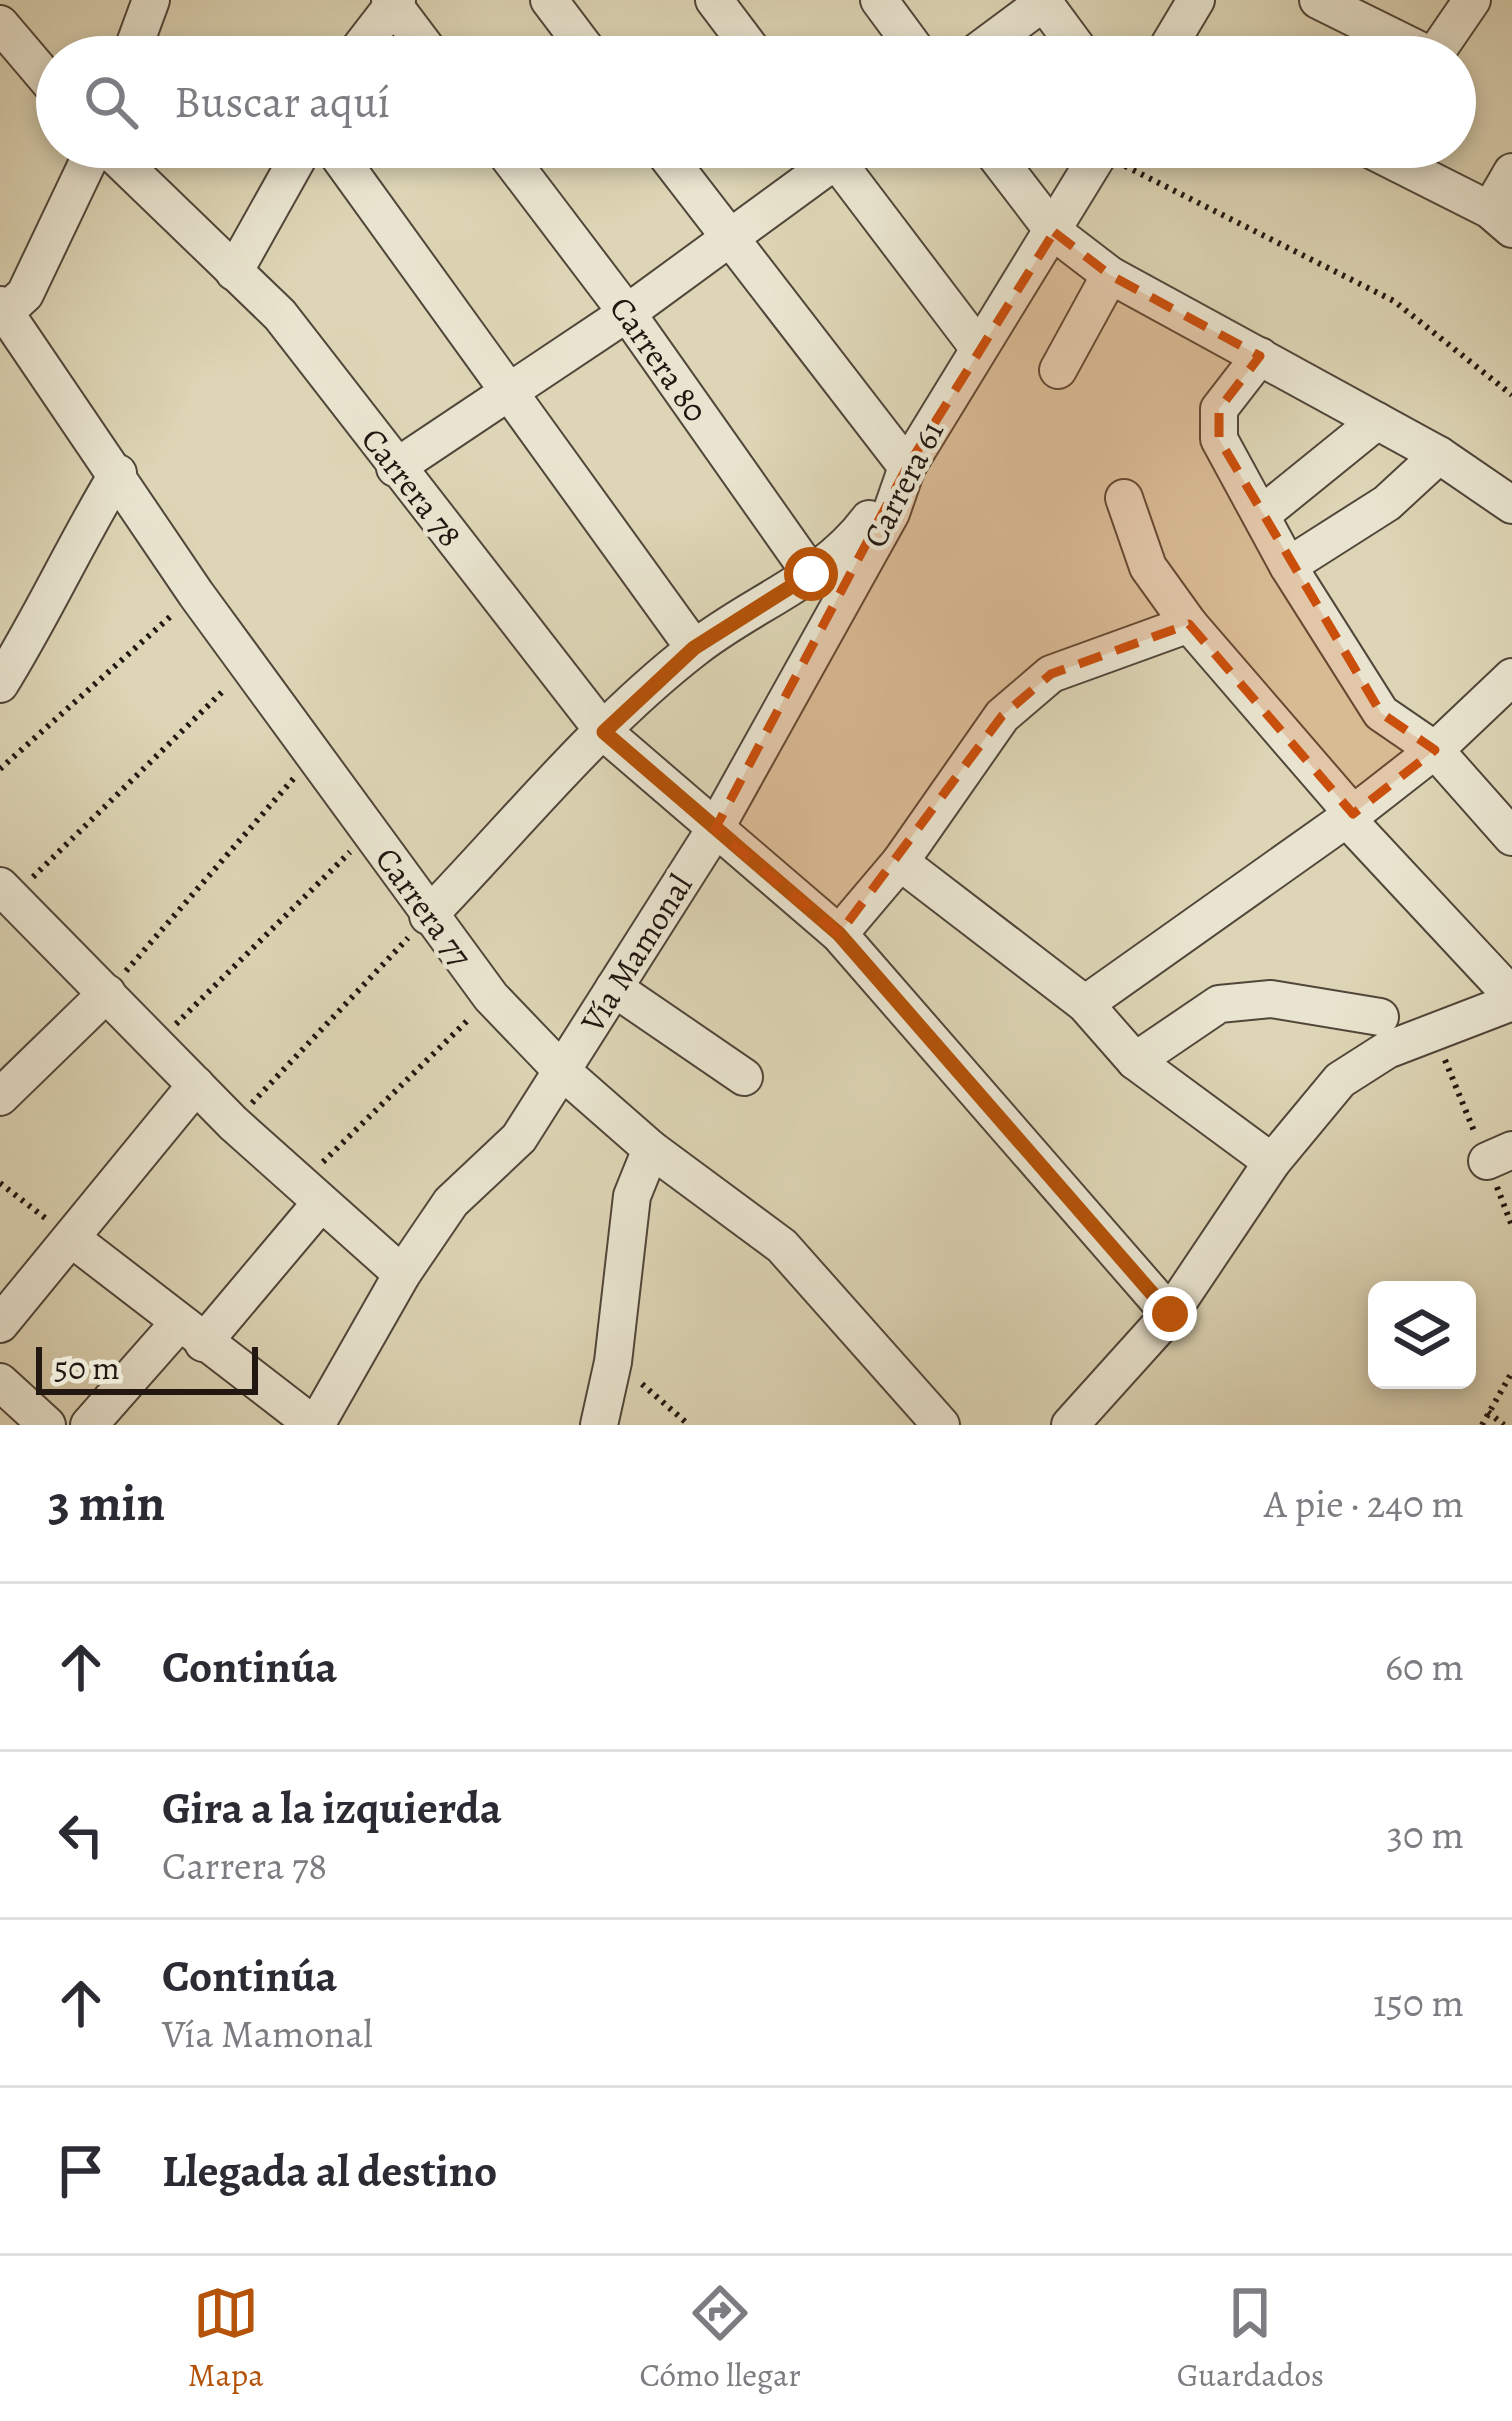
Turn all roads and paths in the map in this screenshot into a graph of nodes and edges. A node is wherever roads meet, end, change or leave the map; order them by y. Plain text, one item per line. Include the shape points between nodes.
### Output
1 (151, 0) edge
2 (549, 0) edge
3 (714, 0) edge
4 (879, 0) edge
5 (1196, 0) edge
6 (1318, 0) edge
7 (1472, 0) edge
8 (393, 1) edge
9 (1043, 1) edge
10 (0, 24) edge
11 (138, 36) edge
12 (368, 36) edge
13 (418, 36) edge
14 (576, 36) edge
15 (741, 36) edge
16 (906, 36) edge
17 (997, 36) edge
18 (1069, 36) edge
19 (1178, 36) edge
20 (1391, 36) edge
21 (1447, 36) edge
22 (36, 66) edge
23 (85, 168) edge
24 (128, 168) edge
25 (292, 168) edge
26 (347, 168) edge
27 (518, 168) edge
28 (676, 168) edge
29 (819, 168) edge
30 (850, 168) edge
31 (1005, 168) edge
32 (1091, 168) edge
33 (1136, 168) edge
34 (1408, 168) edge
35 (1512, 172) edge
36 (1501, 220) edge
37 (1054, 232) junction
38 (729, 238) junction
39 (234, 272) junction
40 (1110, 275) junction
41 (2, 312) edge
42 (627, 313) junction
43 (977, 346) junction
44 (1260, 356) junction
45 (1058, 370) dead end
46 (510, 391) junction
47 (1512, 395) edge
48 (1377, 421) junction
49 (1439, 455) junction
50 (907, 467) junction
51 (395, 468) junction
52 (118, 473) junction
53 (1124, 498) dead end
54 (1512, 505) edge
55 (1261, 515) junction
56 (1288, 566) junction
57 (811, 574) junction
58 (196, 594) junction
59 (1189, 624) junction
60 (694, 648) junction
61 (249, 665) junction
62 (1510, 683) edge
63 (0, 684) edge
64 (604, 732) junction
65 (1435, 750) junction
66 (316, 752) junction
67 (0, 769) edge
68 (1350, 816) junction
69 (715, 829) junction
70 (370, 833) junction
71 (1512, 837) edge
72 (900, 862) junction
73 (7, 891) edge
74 (428, 916) junction
75 (839, 934) junction
76 (614, 988) junction
77 (107, 993) junction
78 (491, 997) junction
79 (1512, 999) edge
80 (1085, 1004) junction
81 (1380, 1018) dead end
82 (156, 1043) junction
83 (1135, 1061) junction
84 (562, 1071) junction
85 (744, 1077) dead end
86 (196, 1085) junction
87 (0, 1097) edge
88 (233, 1124) junction
89 (651, 1149) junction
90 (1272, 1162) junction
91 (0, 1183) edge
92 (309, 1195) junction
93 (71, 1238) junction
94 (403, 1274) junction
95 (1170, 1314) junction
96 (0, 1324) edge
97 (190, 1334) junction
98 (613, 1362) junction
99 (1512, 1372) edge
100 (0, 1382) edge
101 (1487, 1412) junction
102 (1078, 1422) edge
103 (47, 1425) edge
104 (89, 1425) edge
105 (315, 1425) edge
106 (599, 1425) edge
107 (689, 1425) edge
108 (941, 1425) edge
109 (1481, 1425) edge
110 (1504, 1425) edge

1 - 11 street
2 - 14 street
3 - 15 street
4 - 16 street
5 - 19 street
6 - 20 street
7 - 21 street
8 - 12 street
8 - 13 street
9 - 17 street
9 - 18 street
10 - 22 street
23 - 41 street via 26,294
24 - 39 street, Carrera 78
25 - 39 street
26 - 46 street
27 - 42 street, Carrera 80
28 - 38 street
29 - 38 street
30 - 43 street
31 - 37 street
32 - 37 street, Carrera 61
33 - 47 path via 1394,301
34 - 36 street
35 - 36 street
37 - 40 street
37 - 43 street, Carrera 61
38 - 42 street
38 - 50 street
39 - 51 street, Carrera 78 via 280,315
40 - 44 street
40 - 45 street
41 - 52 street, Carrera 77
42 - 46 street
42 - 57 street, Carrera 80
43 - 50 street, Carrera 61
44 - 48 street
44 - 55 street via 1219,409 1219,439
46 - 51 street
46 - 60 street
48 - 49 street
48 - 55 street
49 - 54 street
49 - 56 street via 1387,503
50 - 57 street via 845,551
50 - 69 street, Carrera 61 via 891,513
51 - 64 street, Carrera 78
52 - 58 street, Carrera 77
52 - 63 street
53 - 59 street via 1148,567
55 - 56 street
56 - 65 street via 1381,713
57 - 60 street
58 - 61 street, Carrera 77
58 - 67 path
59 - 68 street
59 - 72 street via 1051,674 1002,716
60 - 64 street
61 - 66 street, Carrera 77
61 - 73 path
62 - 65 street
64 - 69 street, Carrera 78
64 - 74 street
65 - 68 street
65 - 71 street
66 - 70 street, Carrera 77
66 - 77 path
68 - 79 street
68 - 80 street
69 - 75 street
69 - 76 street, Vía Mamonal
70 - 74 street, Carrera 77
70 - 82 path
72 - 75 street
72 - 80 street
73 - 77 street
74 - 78 street, Carrera 77
74 - 88 path
75 - 95 street
76 - 84 street, Vía Mamonal
76 - 85 street
77 - 82 street
77 - 87 street
78 - 84 street, Carrera 77
78 - 92 path
79 - 90 street via 1387,1050 1340,1080
80 - 83 street
81 - 83 street via 1271,999 1219,1004
82 - 86 street
83 - 90 street
84 - 89 street, Carrera 77
84 - 94 street, Vía Mamonal via 519,1138 451,1202
86 - 88 street
86 - 93 street
88 - 92 street
89 - 98 street via 632,1196
89 - 108 street, Carrera 77 via 782,1246
90 - 95 street
91 - 93 path
92 - 94 street
92 - 97 street
93 - 96 street
93 - 97 street
94 - 105 street, Vía Mamonal
95 - 102 street
97 - 104 street
97 - 105 street
98 - 106 street
98 - 107 path
99 - 101 path
100 - 103 street
101 - 109 path
101 - 110 path

